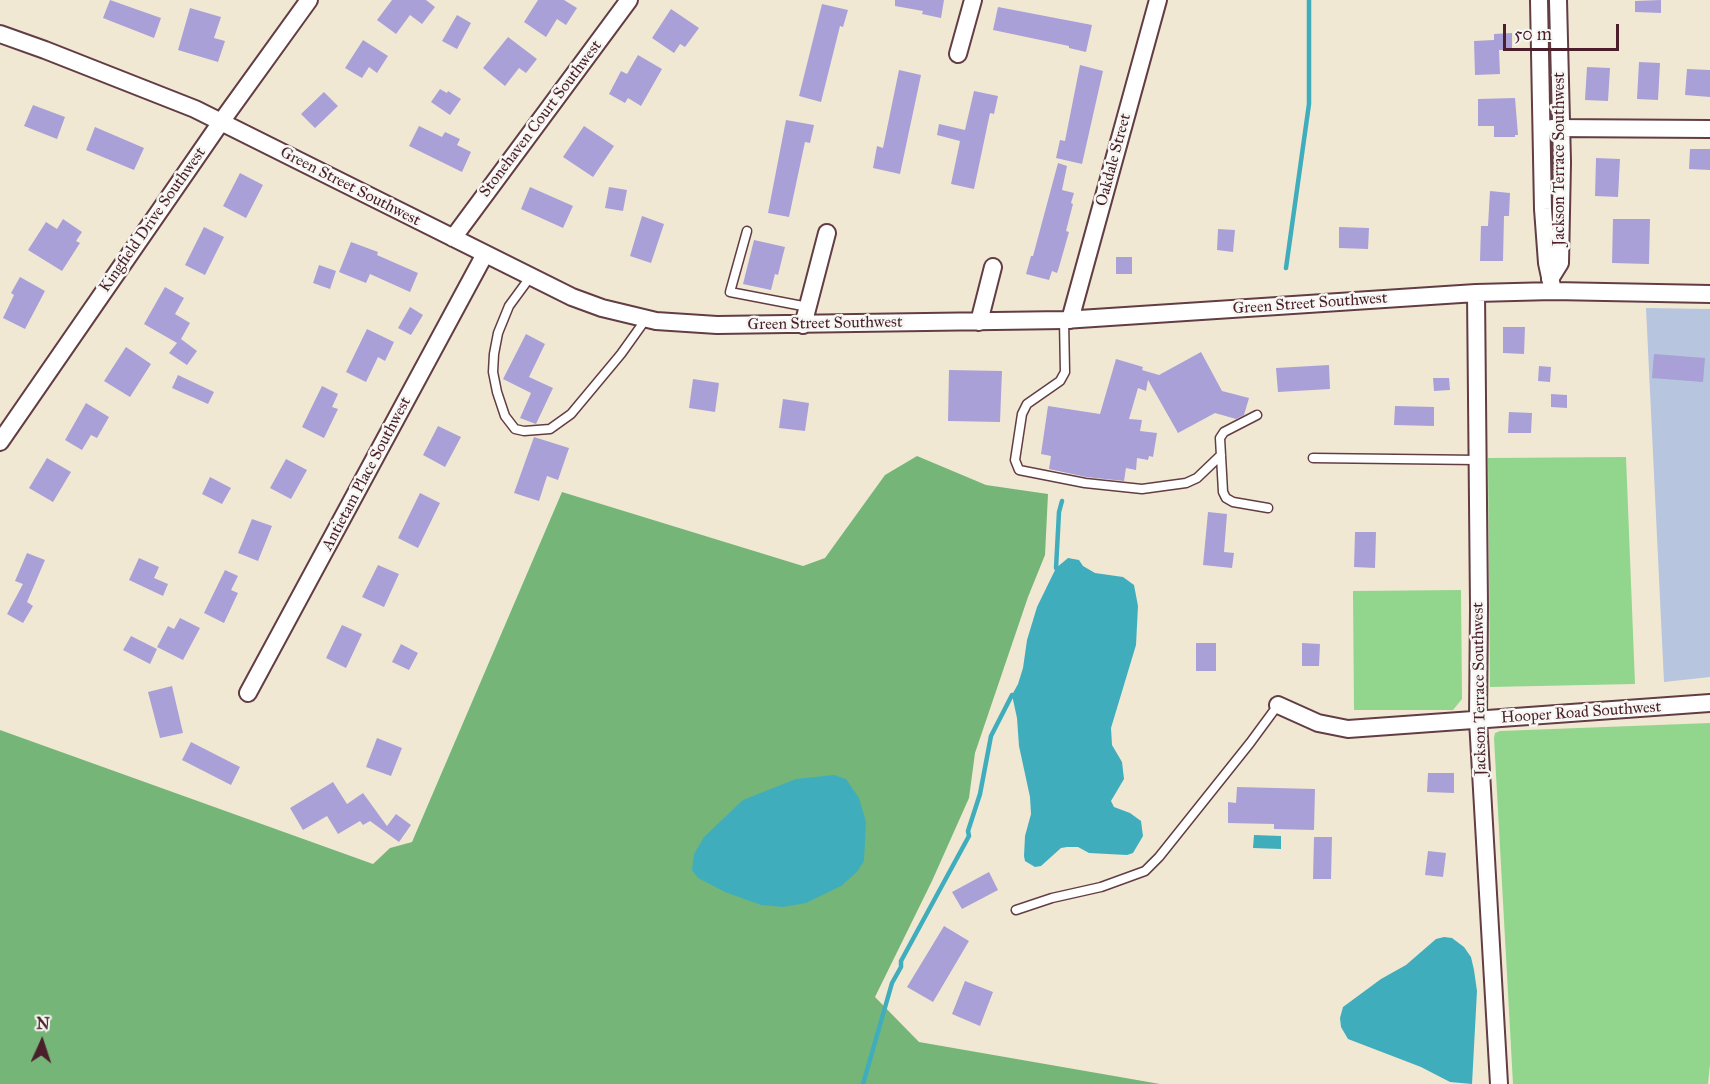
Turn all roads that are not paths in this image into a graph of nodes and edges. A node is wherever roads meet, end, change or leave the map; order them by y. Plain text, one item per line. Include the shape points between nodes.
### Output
1 (309, 0) edge
2 (629, 0) edge
3 (973, 0) edge
4 (1158, 0) edge
5 (1539, 0) edge
6 (1558, 0) edge
7 (0, 34) edge
8 (958, 54) dead end
9 (221, 122) junction
10 (1541, 128) junction
11 (1561, 128) junction
12 (1710, 129) edge
13 (747, 231) dead end
14 (827, 232) dead end
15 (453, 238) junction
16 (485, 254) junction
17 (993, 267) dead end
18 (531, 276) junction
19 (1552, 285) junction
20 (1476, 293) junction
21 (1710, 294) edge
22 (808, 307) junction
23 (646, 319) junction
24 (1067, 320) junction
25 (979, 322) junction
26 (803, 326) junction
27 (1257, 415) dead end
28 (0, 442) edge
29 (1221, 455) junction
30 (1313, 458) dead end
31 (1478, 460) junction
32 (1268, 508) dead end
33 (248, 693) dead end
34 (1710, 703) edge
35 (1278, 705) joint
36 (1478, 720) junction
37 (1016, 910) dead end
38 (1499, 1084) edge

1 - 9 street, Kingfield Drive Southwest
2 - 15 street, Stonehaven Court Southwest
3 - 8 street
4 - 24 street, Oakdale Street
5 - 10 street, Jackson Terrace Southwest
6 - 11 street, Jackson Terrace Southwest
7 - 9 street, Green Street Southwest
9 - 15 street, Green Street Southwest
9 - 28 street, Kingfield Drive Southwest
10 - 11 street
10 - 19 street, Jackson Terrace Southwest via 1543,209
11 - 12 street
11 - 19 street, Jackson Terrace Southwest via 1560,263
13 - 22 lane via 730,292
14 - 22 street
15 - 16 street, Green Street Southwest
16 - 18 street, Green Street Southwest
16 - 33 street, Antietam Place Southwest
17 - 25 street
18 - 23 street, Green Street Southwest via 572,297
18 - 23 lane via 508,306 494,354 497,392 515,429 550,429 570,414
19 - 20 street, Green Street Southwest
19 - 21 street, Green Street Southwest
20 - 24 street, Green Street Southwest
20 - 31 street, Jackson Terrace Southwest
22 - 26 street
23 - 26 street, Green Street Southwest via 717,326
24 - 25 street, Green Street Southwest
24 - 29 lane via 1065,372 1060,381 1027,404 1022,414 1015,460 1019,470 1143,489 1186,483
25 - 26 street, Green Street Southwest
27 - 29 lane via 1224,432 1220,438
29 - 32 lane via 1226,498
30 - 31 lane
31 - 36 street, Jackson Terrace Southwest
34 - 36 street, Hooper Road Southwest
35 - 36 street, Hooper Road Southwest via 1318,723 1348,729
35 - 37 lane via 1145,871
36 - 38 street, Jackson Terrace Southwest

